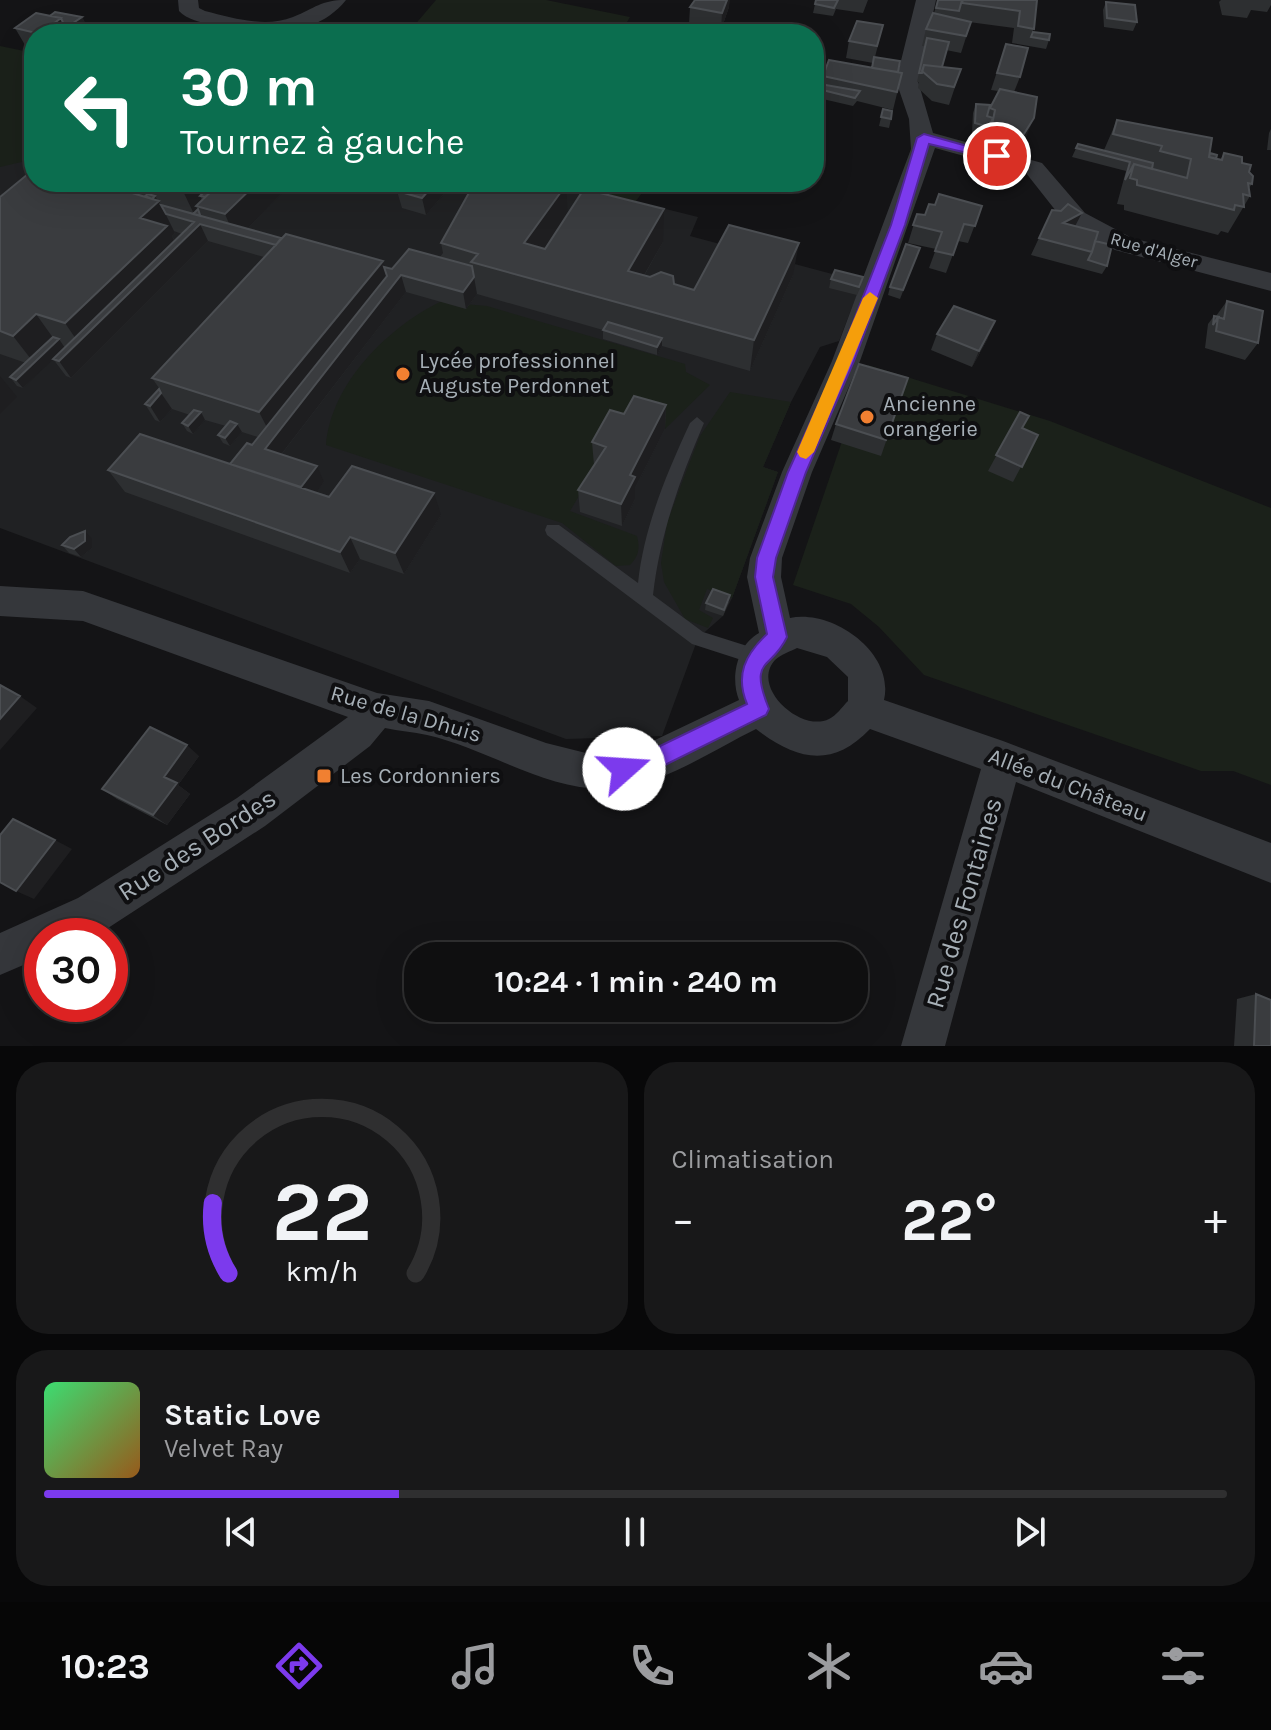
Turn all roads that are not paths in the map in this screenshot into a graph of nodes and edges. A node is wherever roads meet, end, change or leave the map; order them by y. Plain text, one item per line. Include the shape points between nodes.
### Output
1 (188, 0) edge
2 (336, 0) edge
3 (926, 0) edge
4 (237, 24) edge
5 (296, 24) edge
6 (924, 138) junction
7 (1271, 282) edge
8 (697, 423) dead end
9 (553, 530) dead end
10 (644, 600) junction
11 (0, 601) edge
12 (767, 647) junction
13 (759, 709) junction
14 (377, 710) junction
15 (864, 710) junction
16 (1003, 759) junction
17 (1271, 863) edge
18 (0, 954) edge
19 (923, 1046) edge

1 - 4 street via 189,11
2 - 5 street
3 - 6 street via 907,89
6 - 7 street, Rue d'Alger via 1034,168 1076,219 1124,244
6 - 12 street via 898,225 766,558
8 - 10 lane via 664,494 648,551
9 - 10 lane
10 - 12 lane via 698,638
11 - 14 street, Rue de la Dhuis via 83,606
12 - 13 street via 751,673
12 - 15 street via 811,632 846,646 865,676
13 - 14 street, Rue de la Dhuis via 660,757 607,771 564,767 451,725
13 - 15 street via 787,733 814,739 840,733
14 - 18 street, Rue des Bordes via 357,734 251,812 93,913
15 - 16 street, Allée du Château
16 - 17 street, Allée du Château
16 - 19 street, Rue des Fontaines

